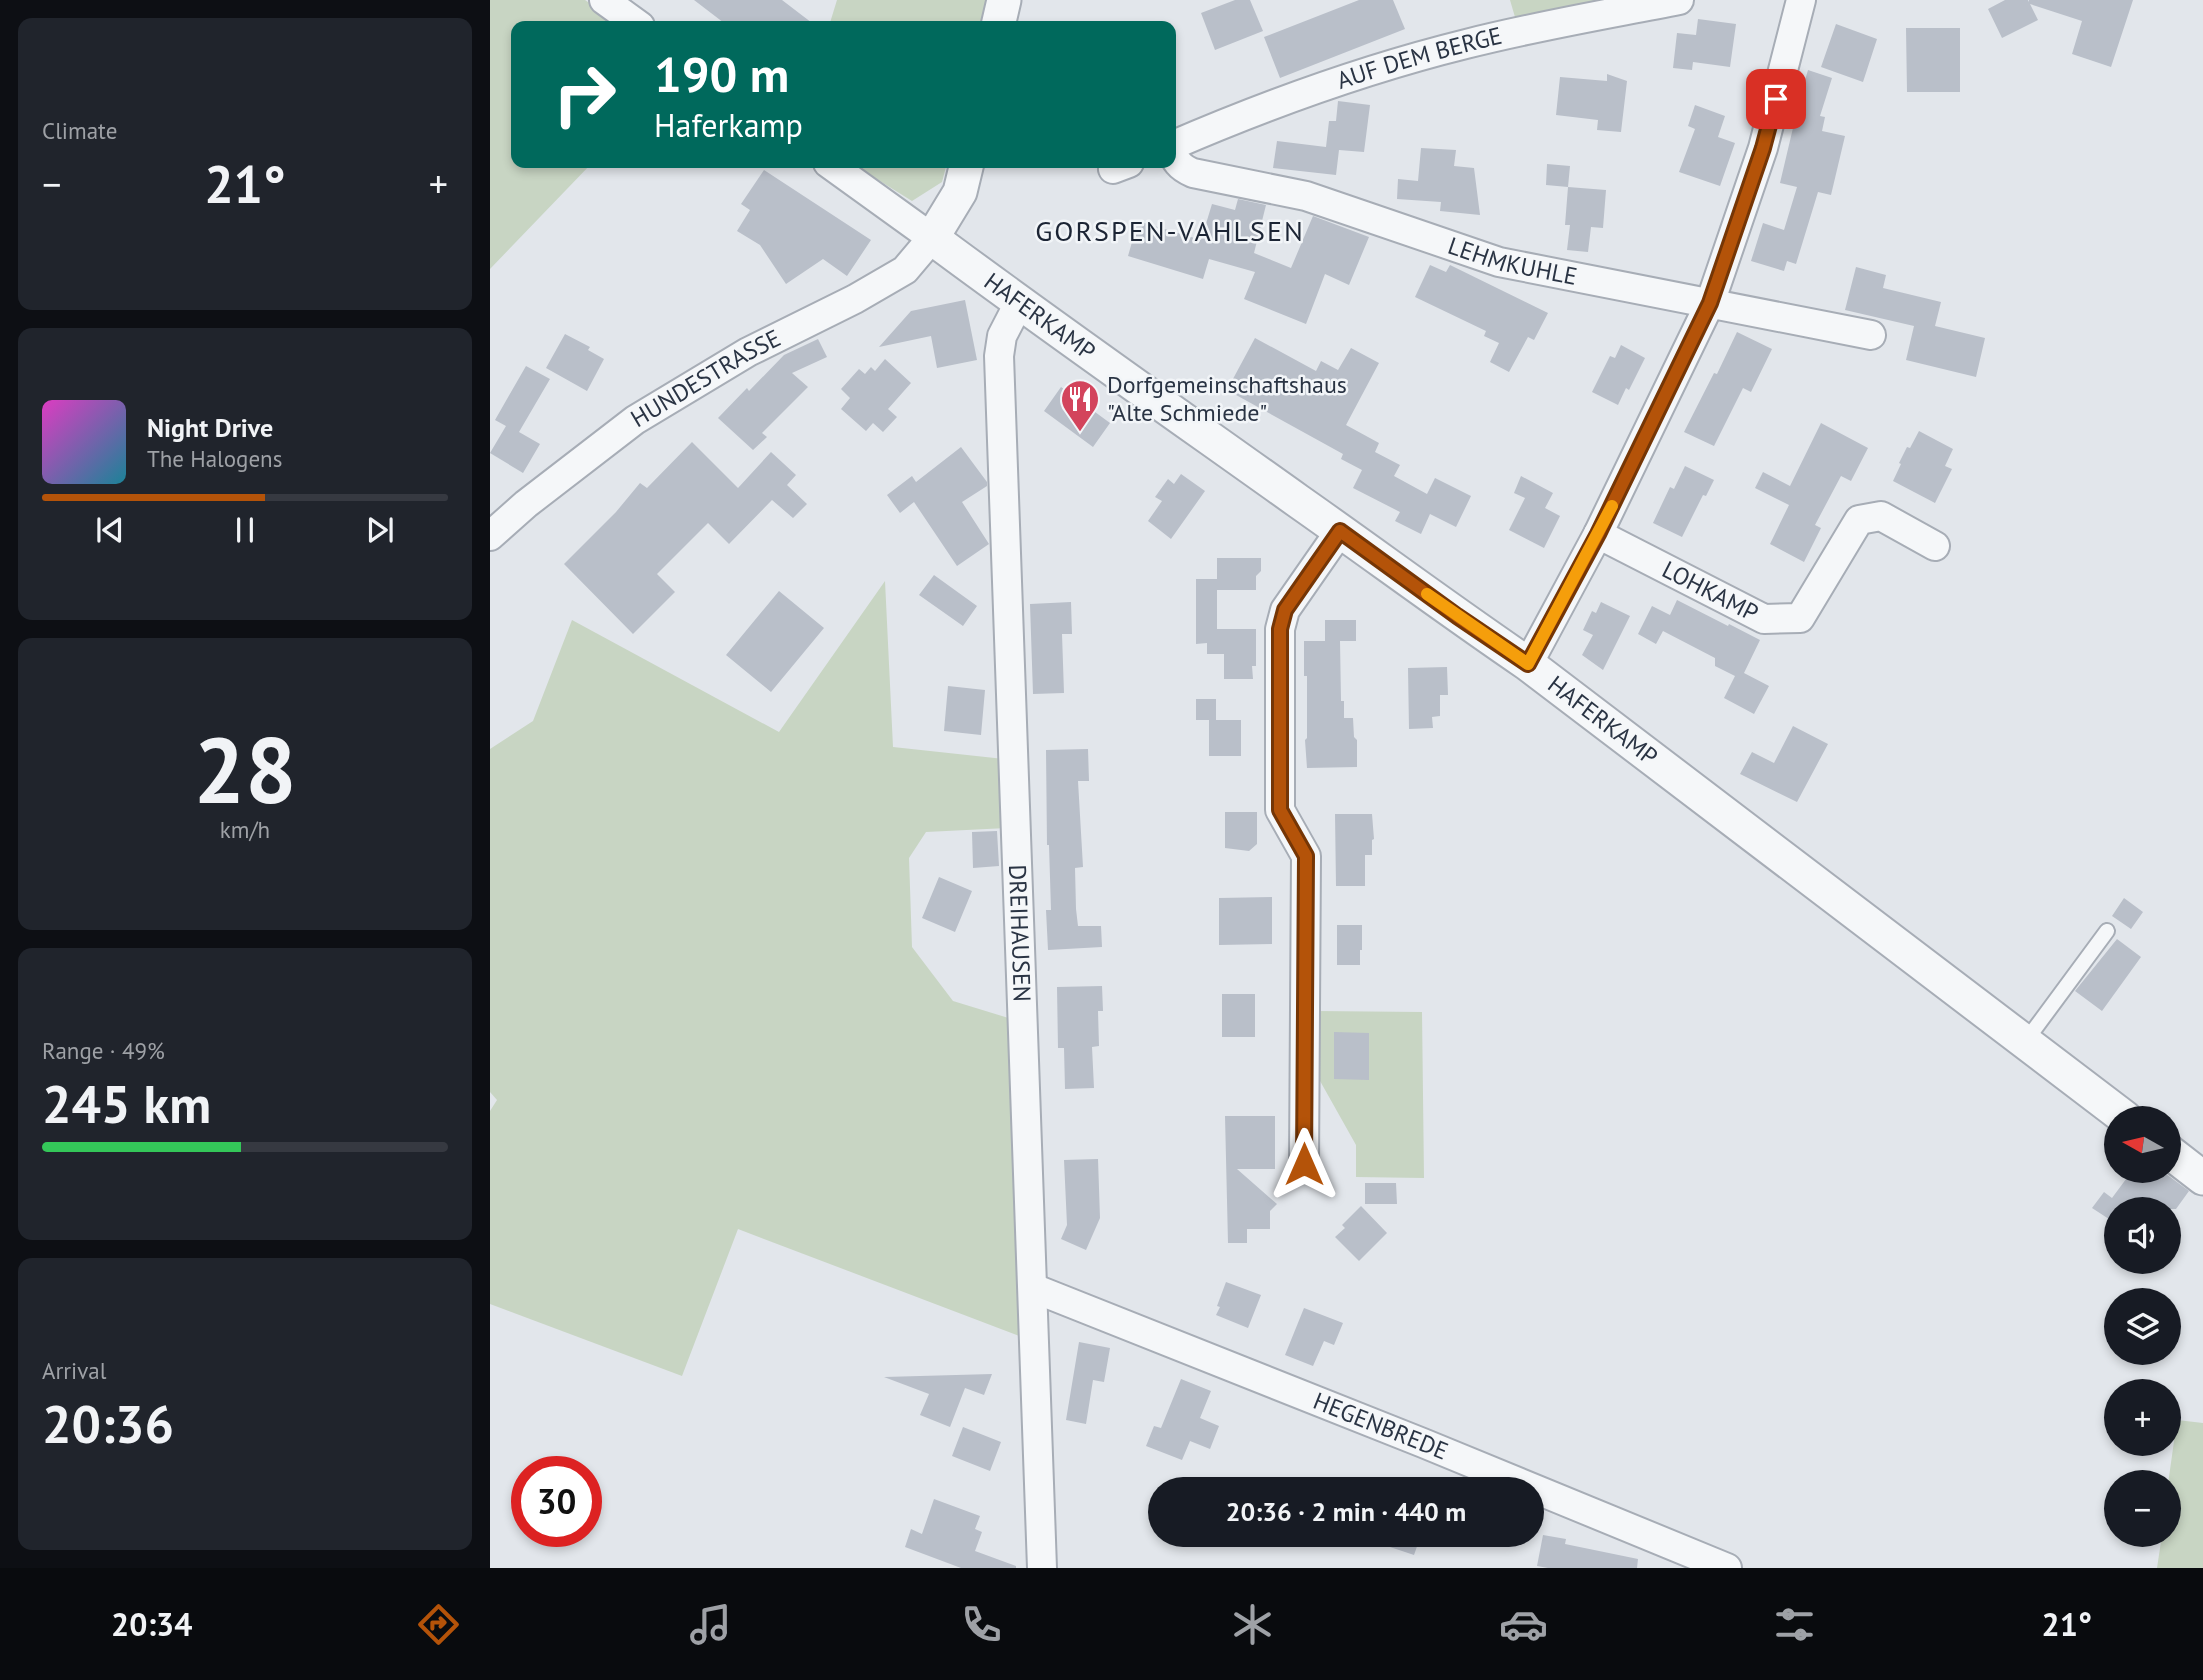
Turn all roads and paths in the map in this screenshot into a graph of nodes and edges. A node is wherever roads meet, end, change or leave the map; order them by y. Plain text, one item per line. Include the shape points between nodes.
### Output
1 (604, 0) edge
2 (1004, 0) edge
3 (1679, 0) edge
4 (1801, 0) edge
5 (633, 21) edge
6 (999, 21) edge
7 (1176, 145) edge
8 (1176, 161) edge
9 (835, 168) edge
10 (966, 168) edge
11 (932, 238) junction
12 (1019, 303) junction
13 (1710, 303) junction
14 (1871, 335) dead end
15 (1340, 531) junction
16 (1598, 534) junction
17 (490, 536) edge
18 (1935, 546) dead end
19 (1528, 664) junction
20 (2107, 931) dead end
21 (2025, 1042) junction
22 (2109, 1106) edge
23 (2181, 1161) edge
24 (1304, 1164) dead end
25 (2203, 1178) edge
26 (1033, 1288) junction
27 (1042, 1568) edge
28 (1727, 1568) edge

1 - 5 street
2 - 6 street
3 - 7 street, AUF DEM BERGE via 1467,43 1394,64
4 - 13 street via 1763,148
8 - 13 street, LEHMKUHLE via 1193,173 1306,196 1499,262
9 - 11 street
10 - 11 street via 960,192
11 - 12 street, HAFERKAMP
11 - 17 street, HUNDESTRASSE via 905,271 748,352 635,420
12 - 15 street, HAFERKAMP
12 - 26 street, DREIHAUSEN via 1002,336 999,356
13 - 14 street, LEHMKUHLE
13 - 16 street
15 - 19 street, HAFERKAMP
15 - 24 street via 1285,610 1280,629 1280,810 1306,856
16 - 18 street, LOHKAMP via 1764,619 1800,618 1859,520 1881,516
16 - 19 street
19 - 21 street, HAFERKAMP
20 - 21 lane
21 - 22 street, HAFERKAMP
23 - 25 street
26 - 27 street, DREIHAUSEN
26 - 28 street, HEGENBREDE

